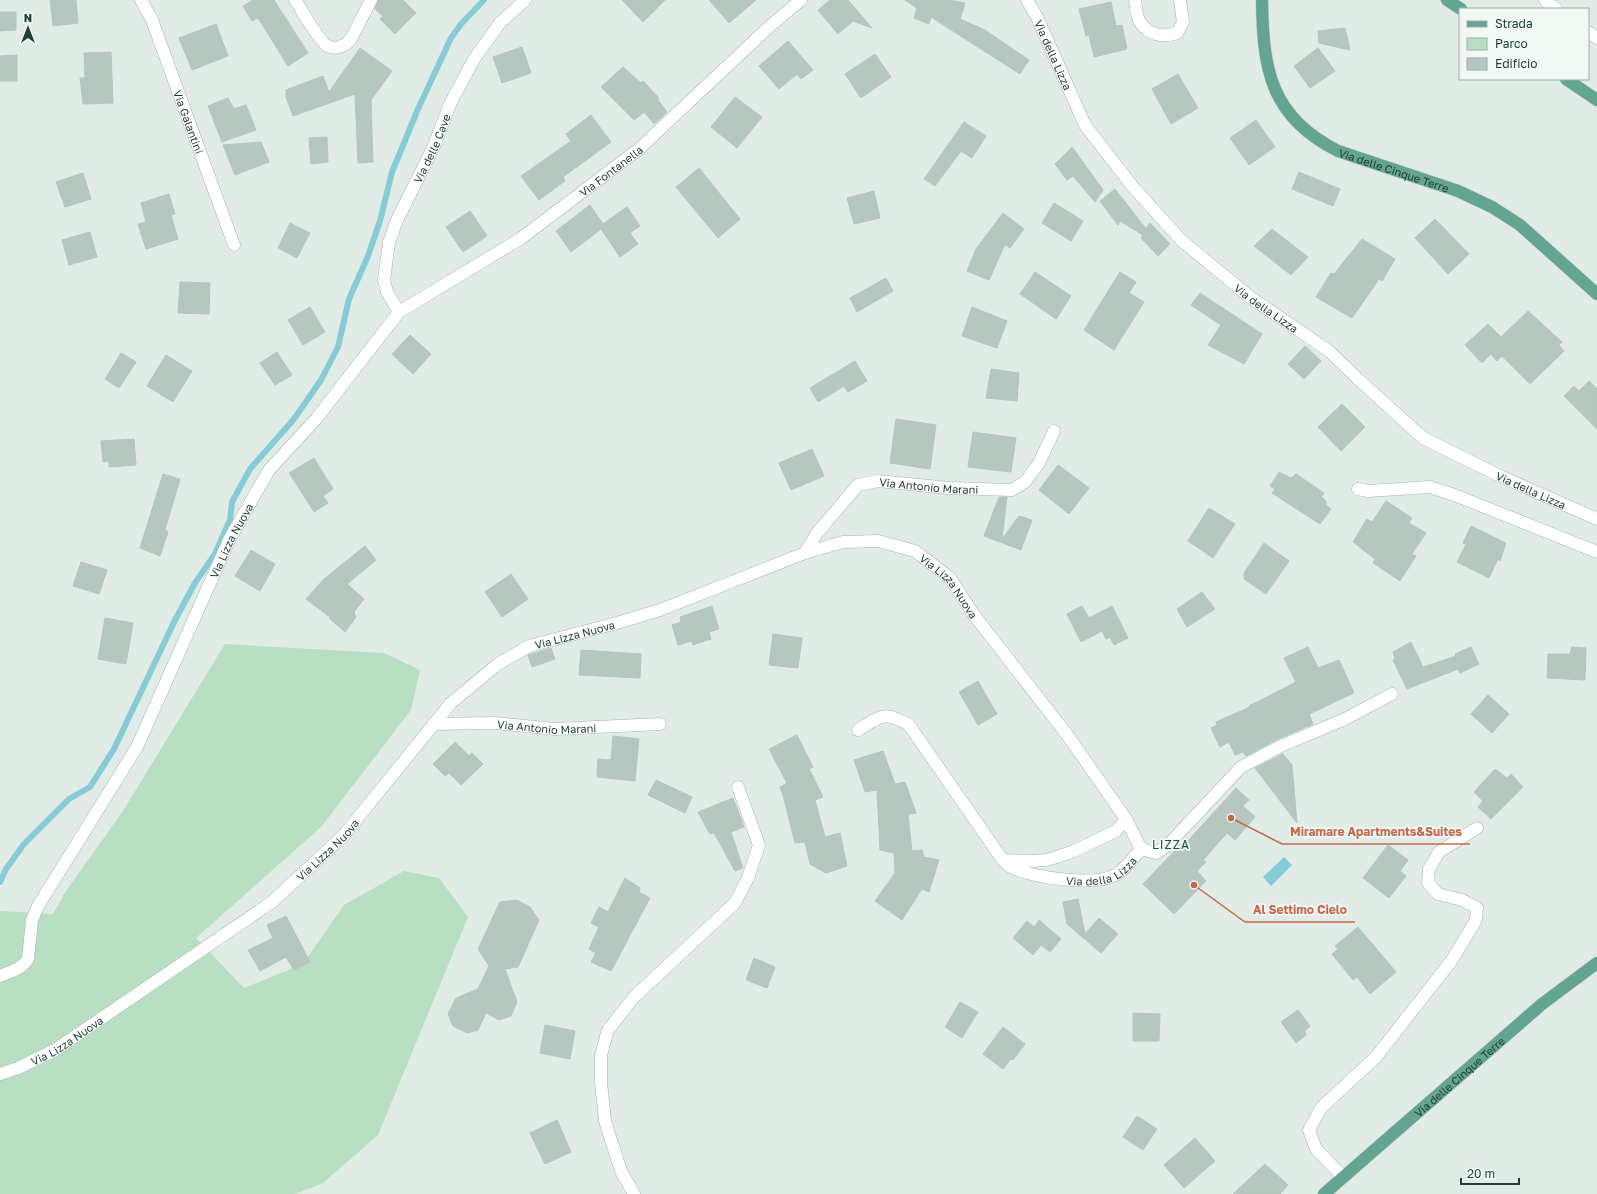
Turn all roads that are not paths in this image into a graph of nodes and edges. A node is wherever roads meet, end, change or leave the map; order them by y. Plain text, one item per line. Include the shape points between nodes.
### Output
1 (141, 0) edge
2 (295, 0) edge
3 (371, 0) edge
4 (525, 0) edge
5 (801, 0) edge
6 (1028, 0) edge
7 (1136, 0) edge
8 (1180, 0) edge
9 (1262, 0) edge
10 (1447, 0) edge
11 (1545, 0) edge
12 (1459, 8) edge
13 (1555, 8) edge
14 (1567, 80) edge
15 (1597, 100) edge
16 (234, 245) dead end
17 (1597, 294) edge
18 (399, 312) junction
19 (1054, 431) dead end
20 (1358, 488) dead end
21 (1597, 519) edge
22 (805, 552) junction
23 (1597, 552) edge
24 (1392, 694) dead end
25 (433, 724) junction
26 (660, 724) dead end
27 (858, 730) dead end
28 (738, 787) dead end
29 (1126, 820) junction
30 (1477, 828) dead end
31 (1141, 849) junction
32 (1002, 859) junction
33 (1597, 963) edge
34 (0, 976) edge
35 (0, 1074) edge
36 (1343, 1177) junction
37 (634, 1194) edge
38 (1324, 1194) edge

1 - 16 street, Via Galantini via 152,20
2 - 3 street via 321,38 333,48 340,48 351,39
4 - 18 street, Via delle Cave via 500,23 474,59 450,104 434,146 397,220 389,242 384,280 387,292
5 - 18 street, Via Fontanella via 639,149 520,239
6 - 21 street, Via della Lizza via 1085,125 1134,188 1181,240 1250,297 1329,351 1422,438
7 - 8 street via 1139,22 1146,30 1168,36 1176,33 1183,22
9 - 17 main road, Via delle Cinque Terre via 1263,37 1274,89 1285,109 1321,143 1458,191 1492,207 1520,225
10 - 12 main road
11 - 13 street
14 - 15 main road
18 - 34 street, Via Lizza Nuova via 316,419 269,470 230,538 137,747 38,906 32,920 28,959 24,964
19 - 22 street, Via Antonio Marani via 1039,463 1025,482 1012,490 949,488 878,481 858,485 817,533
20 - 23 street via 1368,491 1430,487
22 - 25 street, Via Lizza Nuova via 660,610 529,646 498,664 451,703
22 - 29 street, Via Lizza Nuova via 843,542 878,541 915,551 950,578 978,621 1068,736
24 - 31 street, Via della Lizza via 1345,719 1281,746 1241,767 1168,845 1156,853
25 - 26 street, Via Antonio Marani via 495,723 555,728
25 - 35 street, Via Lizza Nuova via 343,836 272,902 55,1050
27 - 32 street, Via della Lizza via 880,717 890,716 910,725
28 - 37 street via 759,845 745,884 735,903 634,998 608,1030 601,1055 605,1120 621,1171
29 - 31 street, Via Lizza Nuova
29 - 32 street via 1116,831 1072,852 1047,860
30 - 36 street via 1439,852 1429,870 1428,884 1438,894 1462,900 1477,908 1476,920 1452,960 1376,1057 1321,1108 1308,1130 1316,1149
31 - 32 street, Via della Lizza via 1117,874 1096,880 1069,881 1031,873 1011,867
33 - 36 main road, Via delle Cinque Terre via 1542,1004
36 - 38 main road, Via delle Cinque Terre

